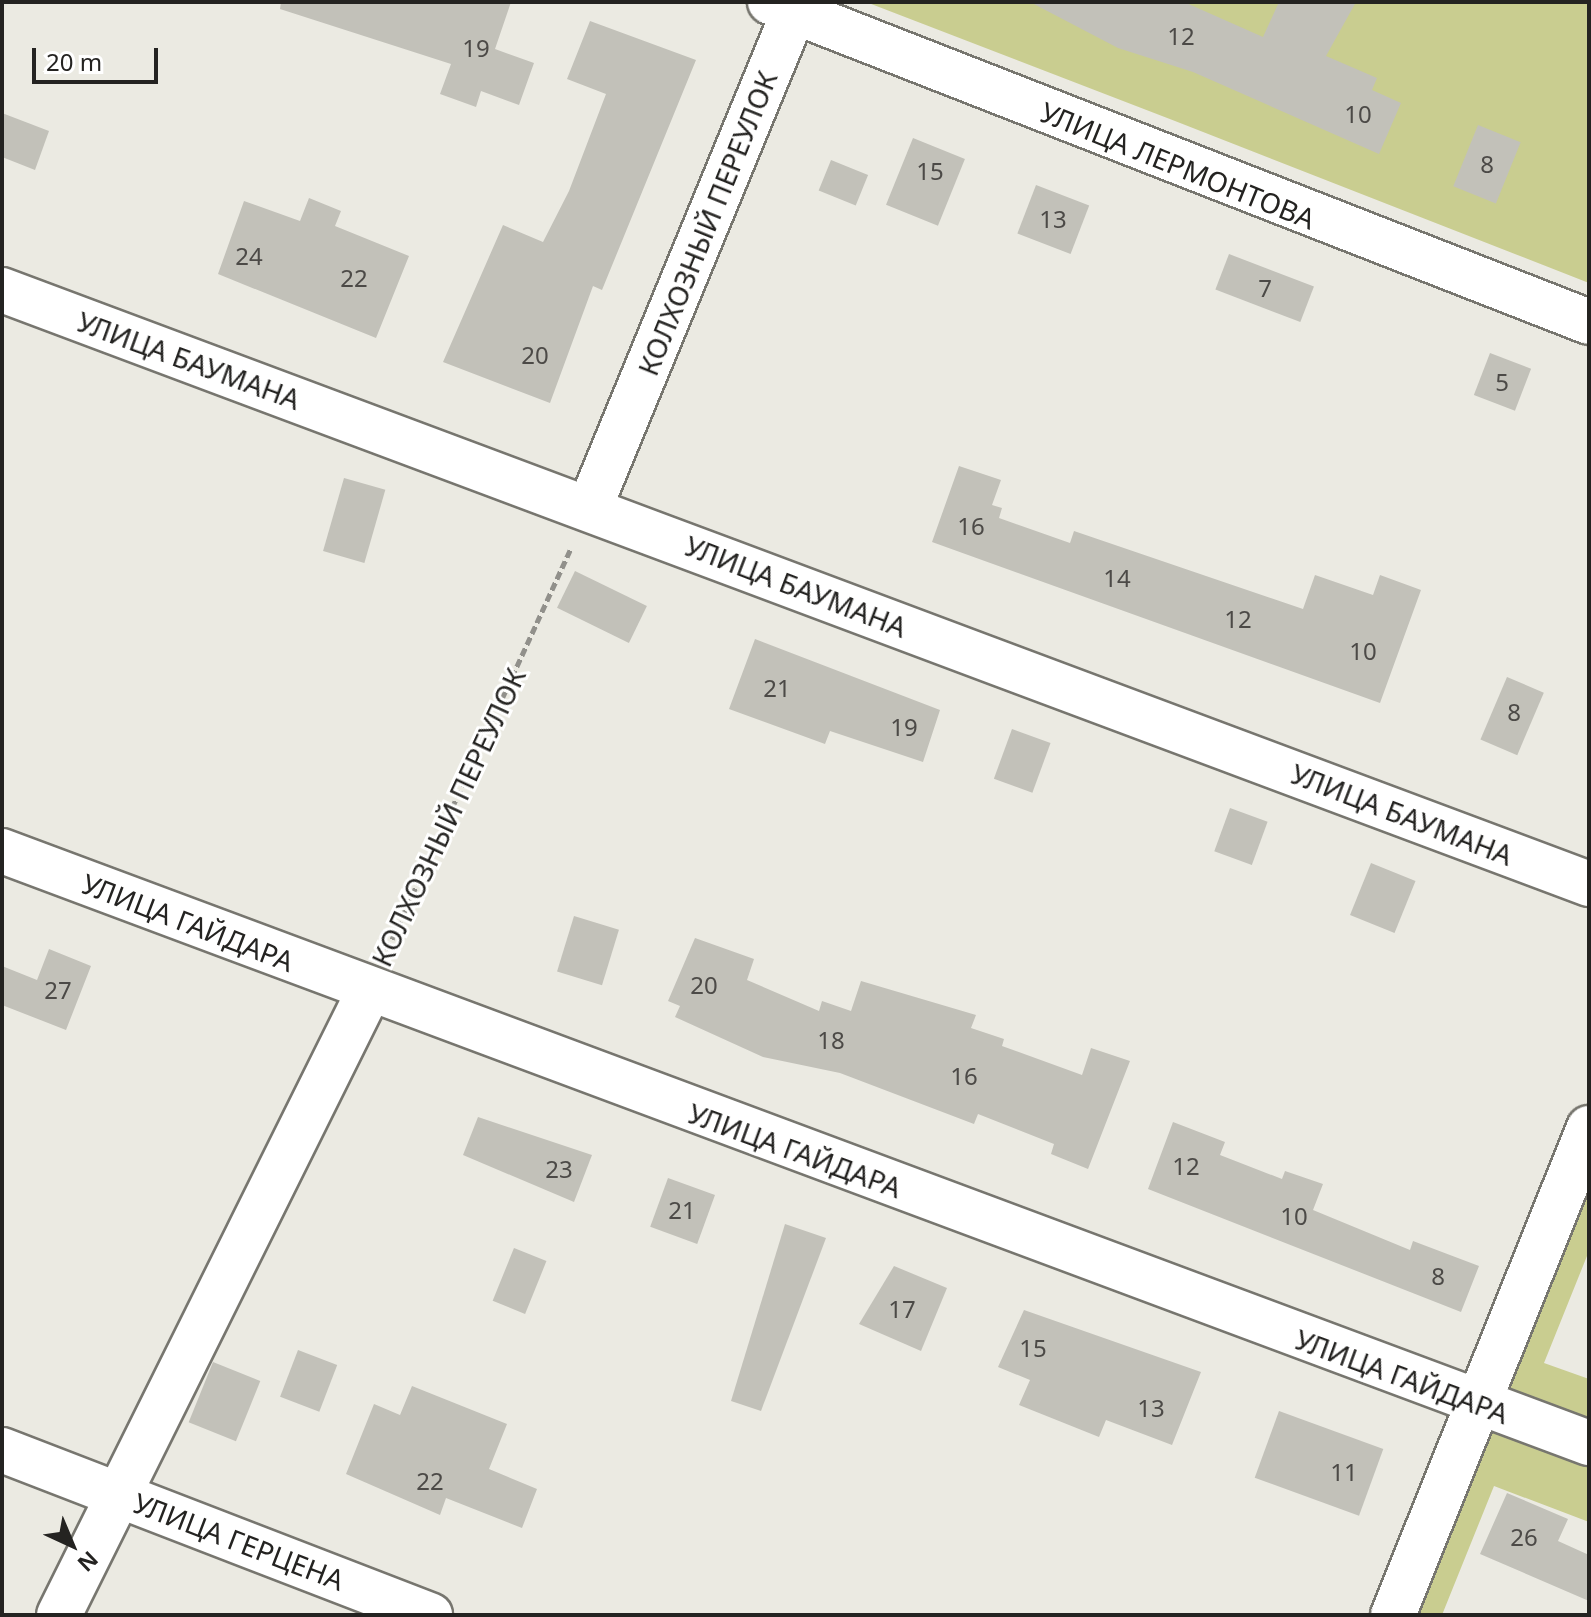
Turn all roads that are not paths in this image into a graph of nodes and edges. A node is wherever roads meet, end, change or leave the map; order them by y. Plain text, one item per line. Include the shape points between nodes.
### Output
1 (787, 5) edge
2 (2, 290) edge
3 (1589, 322) edge
4 (589, 509) junction
5 (2, 851) edge
6 (1589, 884) edge
7 (369, 991) junction
8 (1589, 1128) edge
9 (1482, 1406) junction
10 (1589, 1443) edge
11 (2, 1450) edge
12 (115, 1492) junction
13 (59, 1615) edge
14 (430, 1615) edge
15 (1393, 1615) edge

1 - 3 street, УЛИЦА ЛЕРМОНТОВА
1 - 4 street, КОЛХОЗНЫЙ ПЕРЕУЛОК
2 - 4 street, УЛИЦА БАУМАНА
4 - 6 street, УЛИЦА БАУМАНА
5 - 7 street, УЛИЦА ГАЙДАРА
7 - 9 street, УЛИЦА ГАЙДАРА
7 - 12 street, КОЛХОЗНЫЙ ПЕРЕУЛОК
8 - 9 street
9 - 10 street, УЛИЦА ГАЙДАРА
9 - 15 street
11 - 12 street, УЛИЦА ГЕРЦЕНА
12 - 13 street, КОЛХОЗНЫЙ ПЕРЕУЛОК
12 - 14 street, УЛИЦА ГЕРЦЕНА

